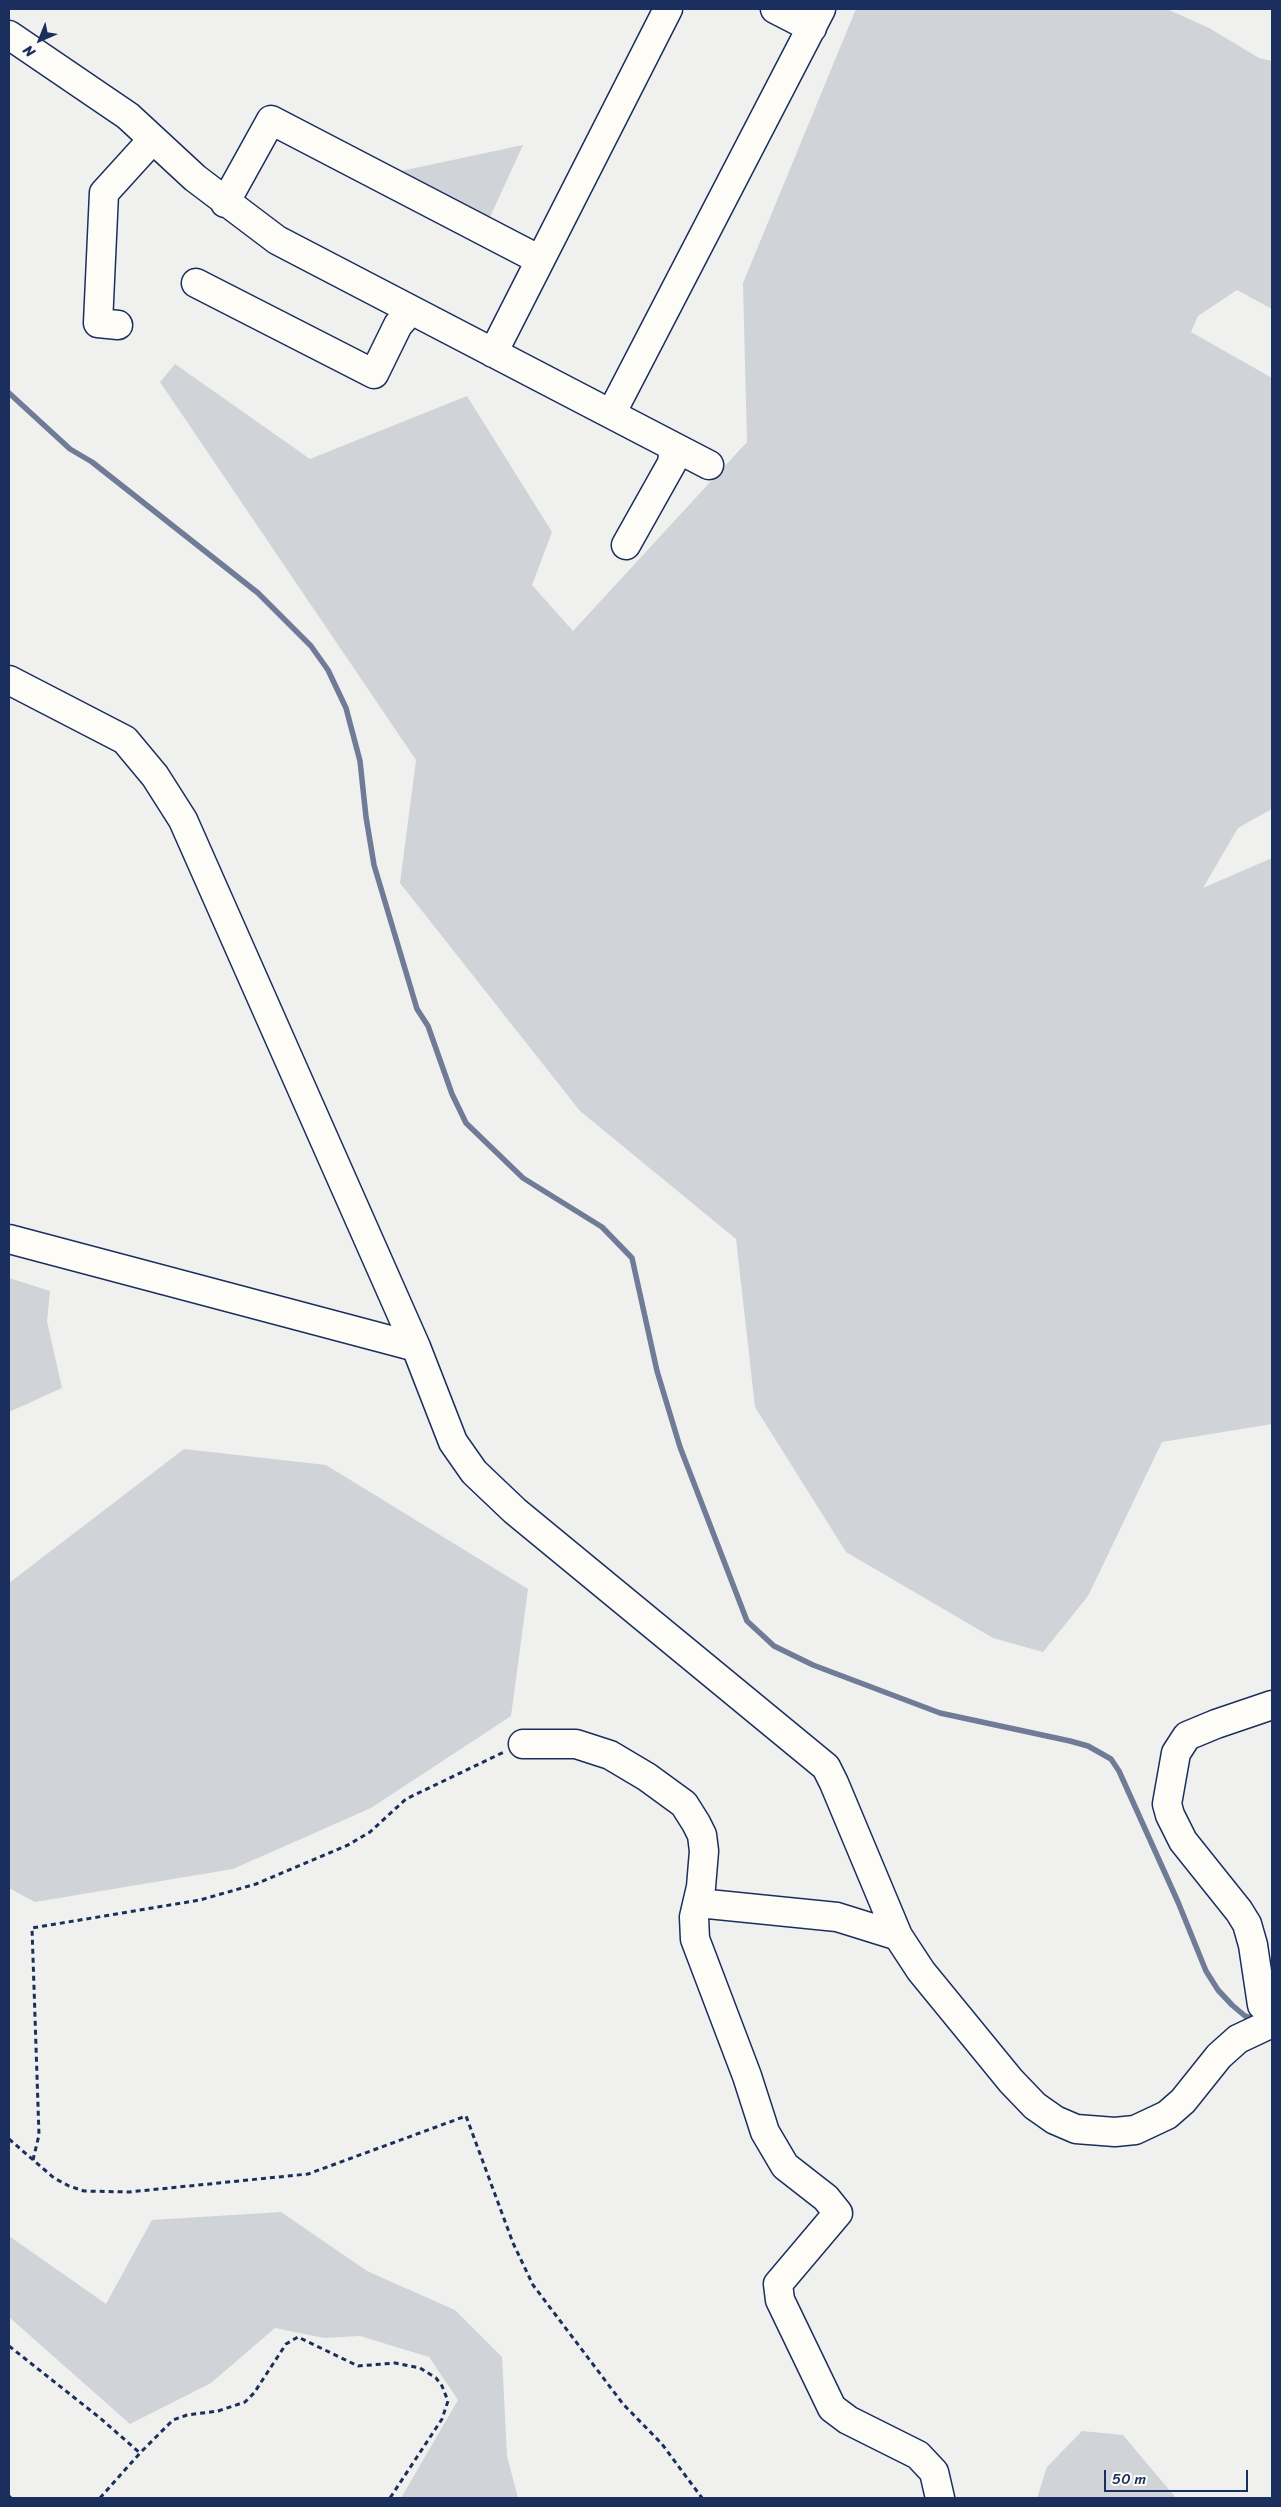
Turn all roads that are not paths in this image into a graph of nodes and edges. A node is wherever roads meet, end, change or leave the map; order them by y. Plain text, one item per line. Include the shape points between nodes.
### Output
1 (668, 9) edge
2 (775, 9) edge
3 (816, 18) edge
4 (9, 34) edge
5 (153, 139) junction
6 (225, 202) junction
7 (540, 260) junction
8 (196, 282) dead end
9 (411, 310) junction
10 (118, 325) dead end
11 (493, 352) junction
12 (611, 414) junction
13 (674, 447) junction
14 (708, 465) dead end
15 (626, 545) dead end
16 (9, 680) edge
17 (9, 1239) edge
18 (416, 1347) junction
19 (1272, 1705) edge
20 (523, 1744) road end
21 (698, 1903) junction
22 (898, 1936) junction
23 (1272, 2009) edge
24 (1264, 2027) edge
25 (940, 2498) edge

1 - 7 street
2 - 3 street
3 - 12 street
4 - 5 street via 128,116
5 - 6 street
5 - 10 street via 104,193 98,323
6 - 7 street via 271,120
6 - 9 street via 277,240
7 - 11 street
8 - 9 street via 374,374 398,325
9 - 11 street
11 - 12 street
12 - 13 street
13 - 14 street
13 - 15 street via 672,462
16 - 18 street via 125,740 155,776 178,812
17 - 18 street
18 - 22 street via 453,1442 474,1472 515,1511 826,1767
19 - 23 street via 1187,1736 1176,1753 1167,1804 1183,1841 1247,1924 1262,2005
20 - 21 street via 576,1744 610,1755 684,1804 702,1835 704,1851
21 - 22 street via 838,1917
21 - 25 street via 694,1917 695,1939 765,2132 785,2166 826,2198 838,2213 778,2284 780,2300 832,2408 848,2420 918,2455 934,2472
22 - 24 street via 921,1971 1011,2081 1035,2106 1055,2120 1076,2128 1115,2132 1135,2130 1168,2115 1219,2056 1238,2039

